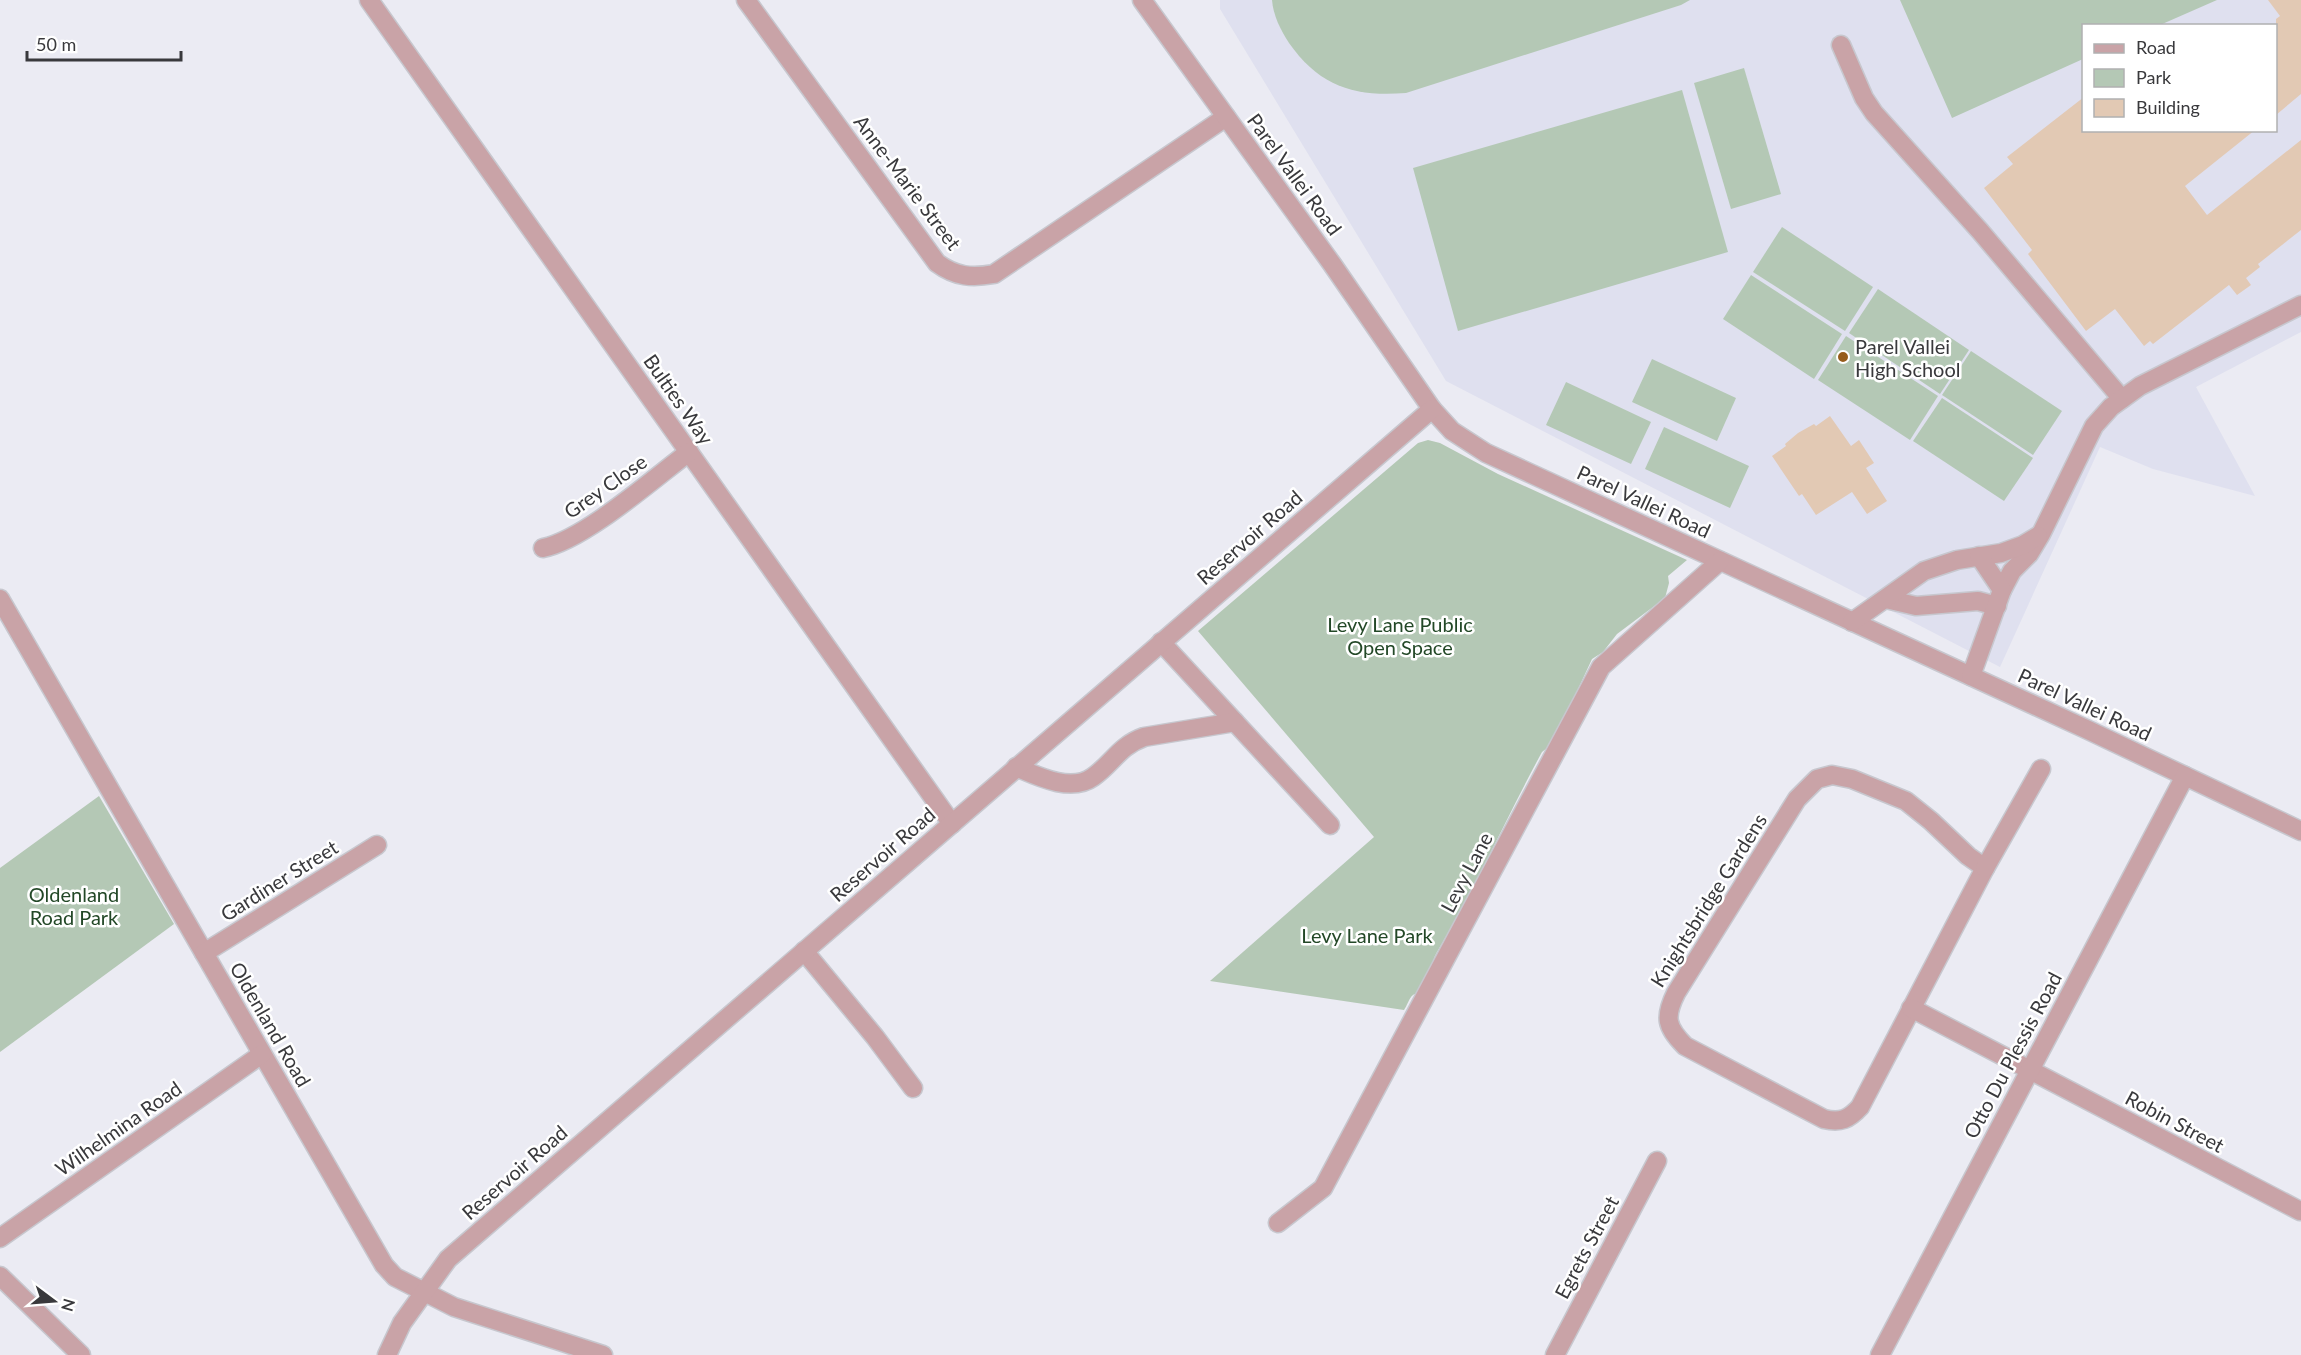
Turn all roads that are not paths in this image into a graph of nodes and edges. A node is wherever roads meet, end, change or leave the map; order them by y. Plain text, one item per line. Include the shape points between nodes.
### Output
1 (369, 0) edge
2 (746, 0) edge
3 (1142, 0) edge
4 (1840, 45) dead end
5 (1226, 117) junction
6 (2301, 305) edge
7 (2122, 399) junction
8 (1432, 409) junction
9 (689, 452) junction
10 (2041, 534) junction
11 (543, 548) dead end
12 (1979, 556) junction
13 (1720, 561) junction
14 (2000, 598) junction
15 (0, 599) edge
16 (1886, 599) junction
17 (1852, 622) junction
18 (1161, 642) junction
19 (1971, 676) junction
20 (1235, 722) junction
21 (1016, 767) junction
22 (2041, 770) dead end
23 (2185, 776) junction
24 (952, 824) junction
25 (2299, 824) edge
26 (1330, 825) dead end
27 (377, 845) dead end
28 (1985, 868) junction
29 (804, 951) junction
30 (204, 953) junction
31 (1911, 1008) junction
32 (262, 1054) junction
33 (2030, 1070) junction
34 (914, 1088) dead end
35 (1657, 1161) dead end
36 (2300, 1212) edge
37 (1278, 1223) dead end
38 (0, 1238) edge
39 (0, 1276) edge
40 (425, 1292) junction
41 (81, 1355) edge
42 (387, 1355) edge
43 (603, 1355) edge
44 (1555, 1355) edge
45 (1880, 1355) edge

1 - 9 street, Bulties Way
2 - 5 street, Anne-Marie Street via 937,263 961,276 994,274
3 - 5 street, Parel Vallei Road
4 - 7 street via 1874,113
5 - 8 street, Parel Vallei Road
6 - 7 street via 2140,386
7 - 10 street via 2094,426
8 - 13 street, Parel Vallei Road via 1452,431 1486,453
8 - 18 street, Reservoir Road
9 - 11 street, Grey Close via 581,532
9 - 24 street, Bulties Way
10 - 12 street via 2012,550
10 - 14 street via 2012,572
12 - 14 street
12 - 16 street via 1924,571
13 - 17 street, Parel Vallei Road
13 - 37 street, Levy Lane via 1601,667 1323,1188
14 - 16 street via 1916,606
14 - 19 street
15 - 30 street, Oldenland Road
16 - 17 street
17 - 19 street, Parel Vallei Road
18 - 20 street
18 - 21 street, Reservoir Road
19 - 23 street, Parel Vallei Road
20 - 21 street via 1144,736 1122,748 1083,782 1048,780
20 - 26 street
21 - 24 street, Reservoir Road
22 - 28 street, Knightsbridge Gardens
23 - 25 street, Parel Vallei Road
23 - 33 street, Otto Du Plessis Road
24 - 29 street, Reservoir Road
27 - 30 street, Gardiner Street
28 - 31 street, Knightsbridge Gardens
28 - 31 street, Knightsbridge Gardens via 1917,809 1892,794 1839,776 1817,779 1797,799 1676,993 1668,1008 1668,1021 1685,1046 1835,1122 1852,1116 1860,1107
29 - 34 street
29 - 40 street, Reservoir Road via 448,1259
30 - 32 street, Oldenland Road
31 - 33 street
32 - 38 street, Wilhelmina Road
32 - 40 street, Oldenland Road via 384,1265 395,1277
33 - 36 street, Robin Street
33 - 45 street, Otto Du Plessis Road
35 - 44 street, Egrets Street
39 - 41 street
40 - 42 street, Reservoir Road via 402,1323
40 - 43 street, Oldenland Road via 454,1307

